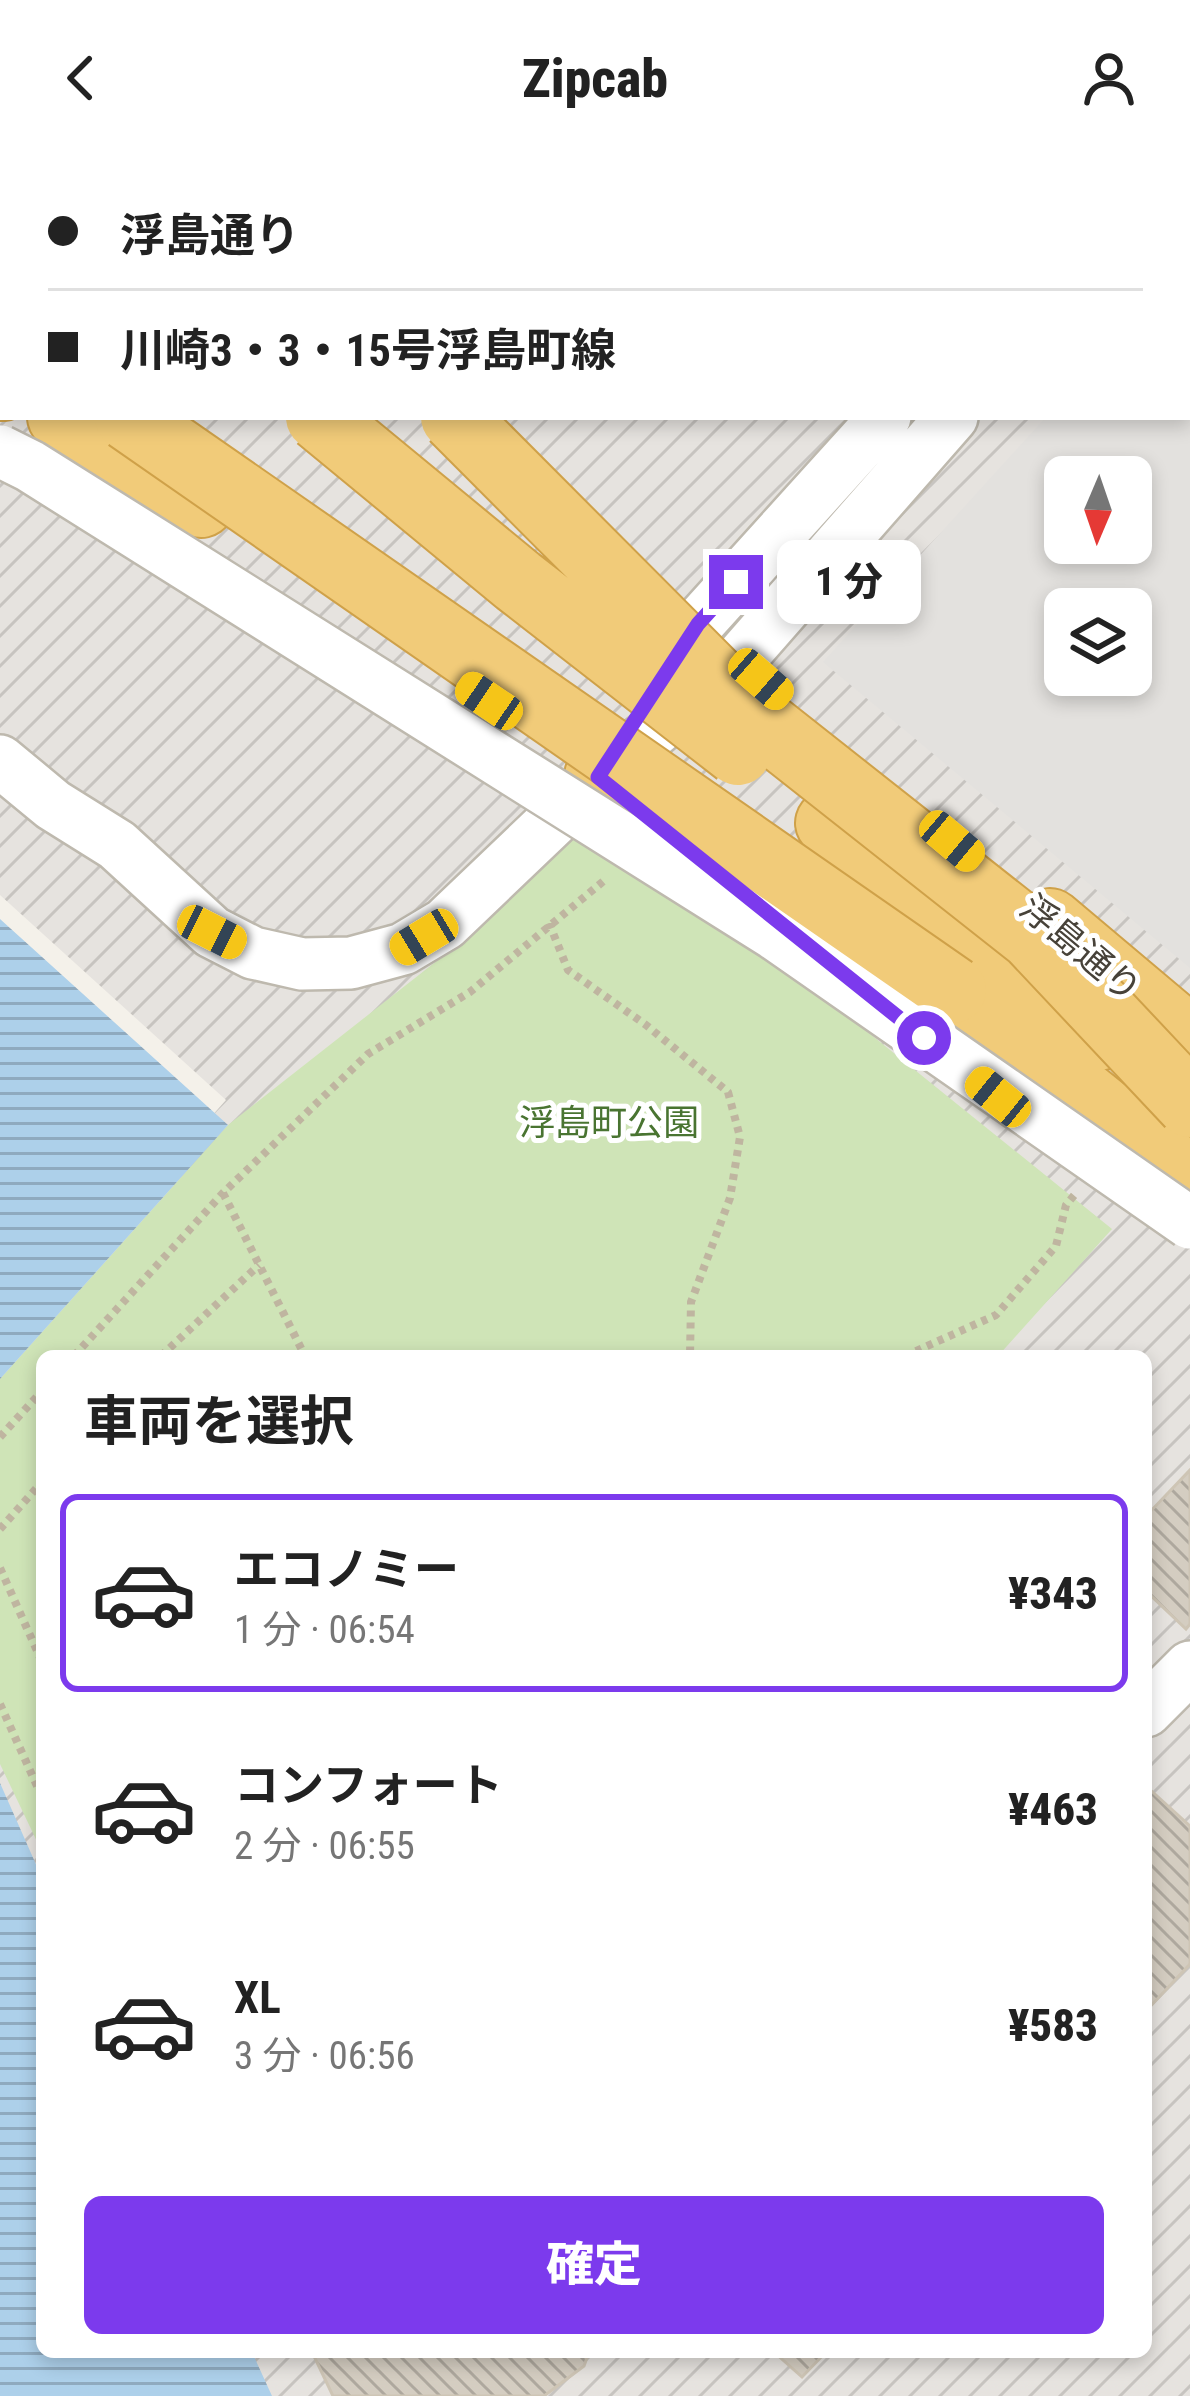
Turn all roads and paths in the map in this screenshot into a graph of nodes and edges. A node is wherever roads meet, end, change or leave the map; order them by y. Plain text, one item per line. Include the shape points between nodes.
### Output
1 (66, 420) edge
2 (102, 420) edge
3 (132, 420) edge
4 (208, 420) edge
5 (323, 420) edge
6 (457, 420) edge
7 (478, 420) edge
8 (883, 420) edge
9 (949, 420) edge
10 (0, 451) edge
11 (234, 526) junction
12 (718, 642) junction
13 (0, 761) edge
14 (598, 777) junction
15 (616, 871) dead end
16 (549, 923) junction
17 (953, 990) junction
18 (1190, 1040) edge
19 (1190, 1106) edge
20 (1092, 1173) junction
21 (1190, 1180) edge
22 (224, 1193) junction
23 (1190, 1223) edge
24 (1190, 1251) edge
25 (259, 1265) junction
26 (80, 1350) edge
27 (167, 1350) edge
28 (302, 1350) edge
29 (690, 1350) edge
30 (919, 1350) edge
31 (36, 1398) edge
32 (0, 1437) edge
33 (36, 1489) edge
34 (0, 1528) edge
35 (0, 1568) edge
36 (36, 1649) edge
37 (1190, 1667) edge
38 (0, 1704) edge
39 (1152, 1705) edge
40 (36, 1784) edge

1 - 11 highway
2 - 11 highway
3 - 17 highway, bridge
4 - 17 highway, bridge
5 - 19 highway, bridge
6 - 19 highway, bridge via 747,711 1033,937
7 - 12 highway, 浮島通り
8 - 12 street
9 - 12 street
10 - 23 street, bridge via 775,934
11 - 14 highway
12 - 14 street
12 - 18 highway, 浮島通り
13 - 14 street via 117,845 212,932 253,953 302,964 351,964 403,950 445,924
14 - 20 highway
15 - 16 path
16 - 22 path via 470,992 368,1054
16 - 29 path via 568,970 728,1091 740,1137 730,1198 691,1302
17 - 21 highway
20 - 24 highway
20 - 30 path via 1066,1205 1056,1246 996,1316
22 - 25 path
22 - 26 path
25 - 27 path
25 - 28 path
31 - 32 path
33 - 34 path
35 - 36 path
37 - 39 street
38 - 40 path

